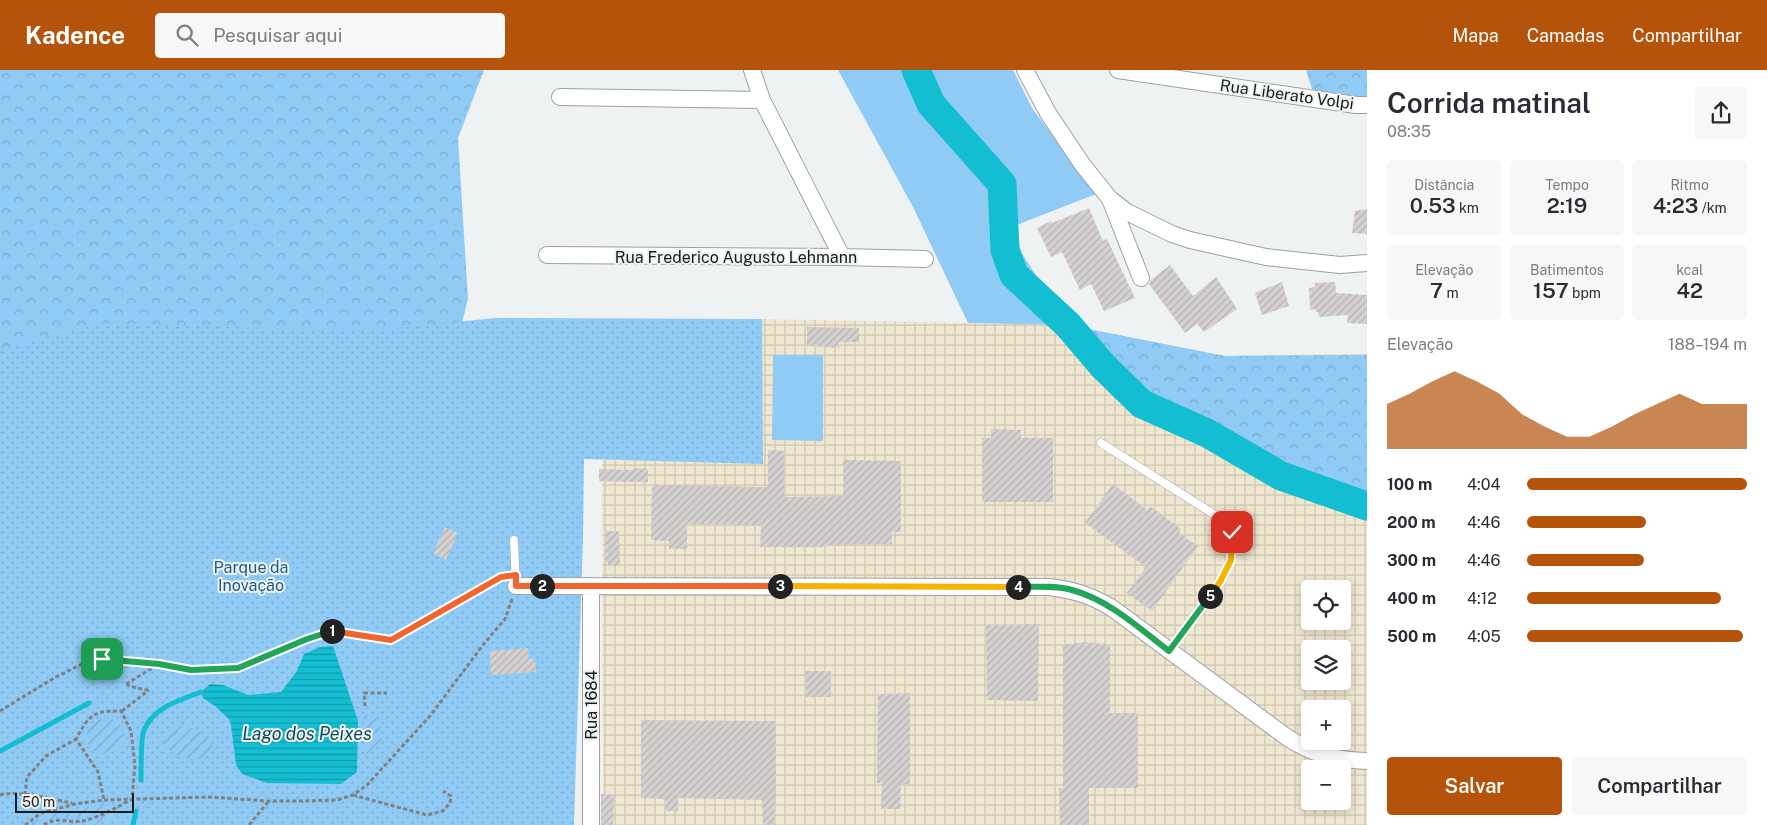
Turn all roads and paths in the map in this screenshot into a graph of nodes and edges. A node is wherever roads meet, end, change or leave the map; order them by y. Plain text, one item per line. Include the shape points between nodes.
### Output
1 (752, 70) edge
2 (1025, 70) edge
3 (1118, 70) edge
4 (560, 97) dead end
5 (762, 100) junction
6 (1367, 105) edge
7 (1110, 199) junction
8 (546, 255) dead end
9 (842, 257) junction
10 (925, 259) dead end
11 (1367, 263) edge
12 (1142, 278) dead end
13 (1101, 442) dead end
14 (514, 540) dead end
15 (516, 580) junction
16 (591, 586) junction
17 (1169, 651) junction
18 (159, 664) junction
19 (387, 693) dead end
20 (365, 706) dead end
21 (0, 711) edge
22 (122, 711) junction
23 (76, 739) junction
24 (1367, 761) edge
25 (443, 791) dead end
26 (0, 795) edge
27 (25, 795) junction
28 (352, 795) junction
29 (132, 799) junction
30 (104, 800) junction
31 (268, 802) junction
32 (75, 804) junction
33 (25, 825) edge
34 (44, 825) edge
35 (249, 825) edge
36 (591, 825) edge

1 - 5 street
2 - 7 street via 1048,113
3 - 6 street, Rua Liberato Volpi
4 - 5 street
5 - 9 street
7 - 11 street via 1127,212 1190,240 1266,257 1340,264
7 - 12 street
8 - 9 street, Rua Frederico Augusto Lehmann
9 - 10 street, Rua Frederico Augusto Lehmann
13 - 17 lane via 1223,520 1232,532 1231,560 1220,582
14 - 15 lane
15 - 16 street
15 - 18 path via 501,577 391,640 331,631 238,668 191,670
15 - 28 path via 505,619 430,716 367,785
16 - 17 street via 1070,589 1092,596 1112,608
16 - 36 street, Rua 1684
17 - 24 street via 1302,747 1321,755
18 - 21 path via 102,659 82,664
18 - 22 path via 126,684 149,690
19 - 20 path via 364,693
22 - 23 path via 102,710 85,722
22 - 29 path via 131,731 135,765
23 - 27 path via 46,756 26,777
23 - 30 path via 98,772
25 - 28 path via 451,796 450,803 443,811 427,815
26 - 27 path
27 - 32 path
28 - 31 path via 337,800
29 - 30 path
29 - 31 path via 209,797
29 - 34 path via 82,821 57,821
30 - 32 path
31 - 35 path
32 - 33 path via 40,813

